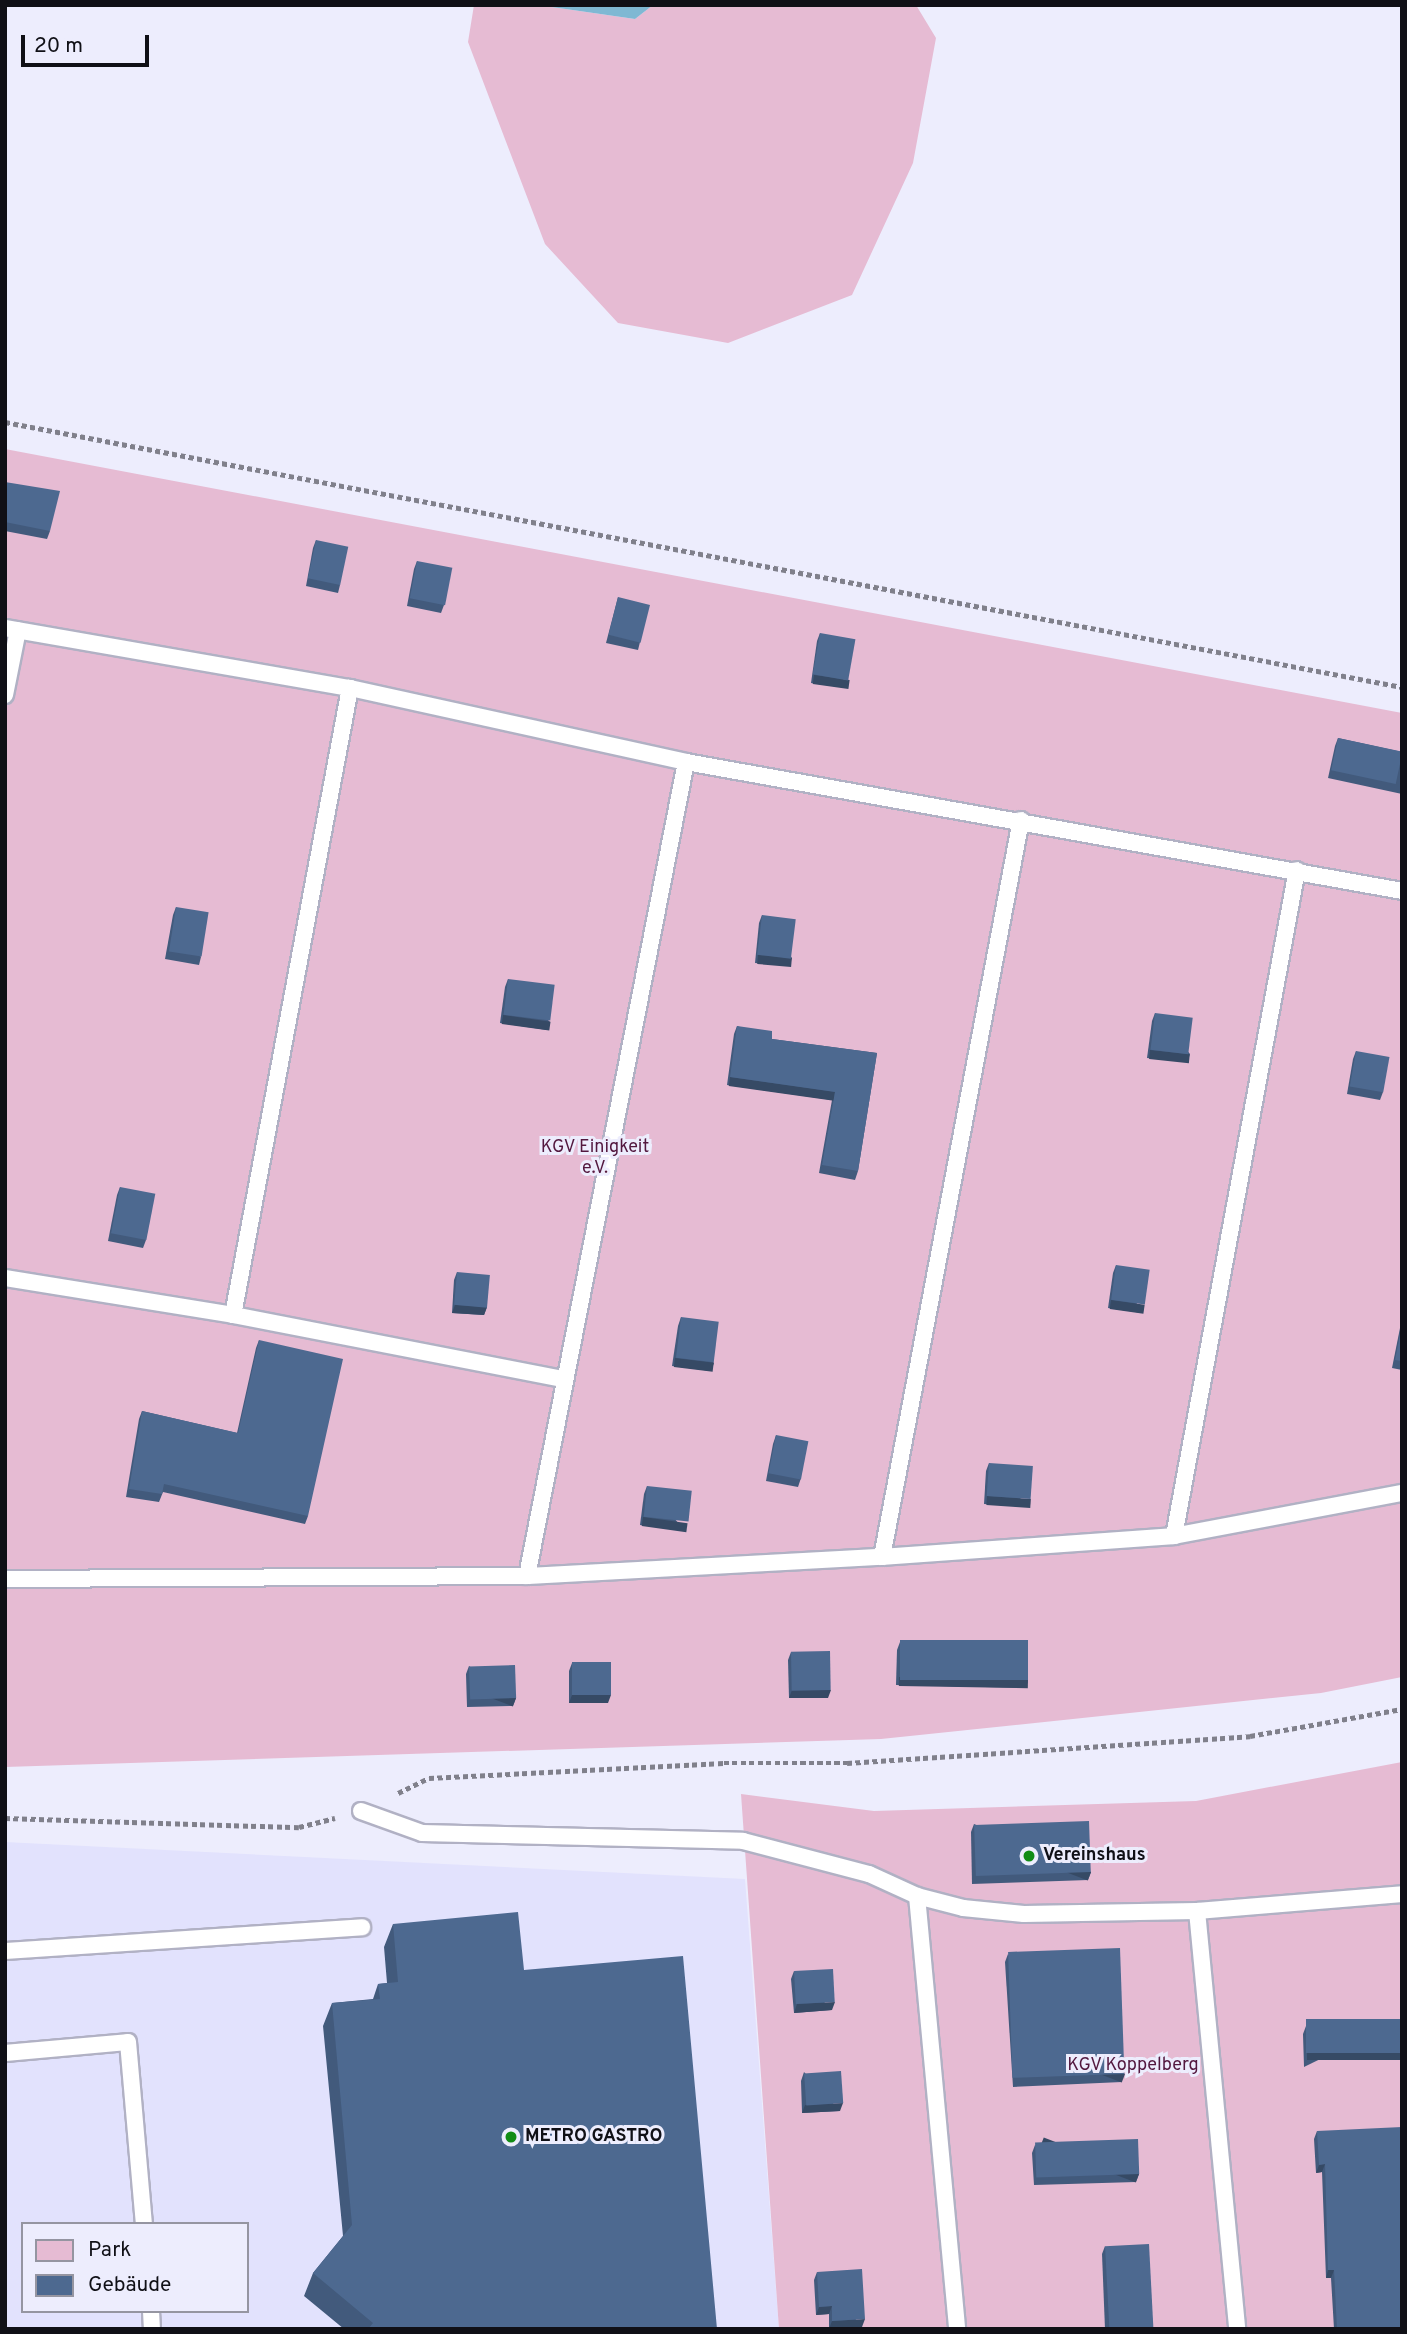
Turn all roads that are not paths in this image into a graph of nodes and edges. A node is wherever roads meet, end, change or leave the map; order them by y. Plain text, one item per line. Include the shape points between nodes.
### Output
1 (12, 629) edge
2 (350, 688) junction
3 (5, 695) edge
4 (686, 762) junction
5 (1021, 820) junction
6 (1297, 870) junction
7 (1402, 891) edge
8 (5, 1278) edge
9 (233, 1315) junction
10 (562, 1379) junction
11 (1402, 1493) edge
12 (1174, 1536) junction
13 (881, 1557) junction
14 (527, 1576) junction
15 (5, 1579) edge
16 (361, 1811) road end
17 (1402, 1894) edge
18 (917, 1896) junction
19 (1197, 1911) junction
20 (362, 1927) dead end
21 (5, 1951) edge
22 (5, 2053) edge
23 (144, 2222) edge
24 (957, 2329) edge
25 (1237, 2329) edge

1 - 2 lane
1 - 3 lane
2 - 4 lane
2 - 9 lane
4 - 5 lane
4 - 10 lane
5 - 6 lane
5 - 13 lane
6 - 7 lane
6 - 12 lane
8 - 9 lane
9 - 10 lane
10 - 14 lane
11 - 12 lane
12 - 13 lane
13 - 14 lane
14 - 15 lane
16 - 18 lane via 422,1833 743,1841 869,1874
17 - 19 lane
18 - 19 lane via 963,1908 1024,1914
18 - 24 lane
19 - 25 lane
20 - 21 lane
22 - 23 lane via 128,2042

